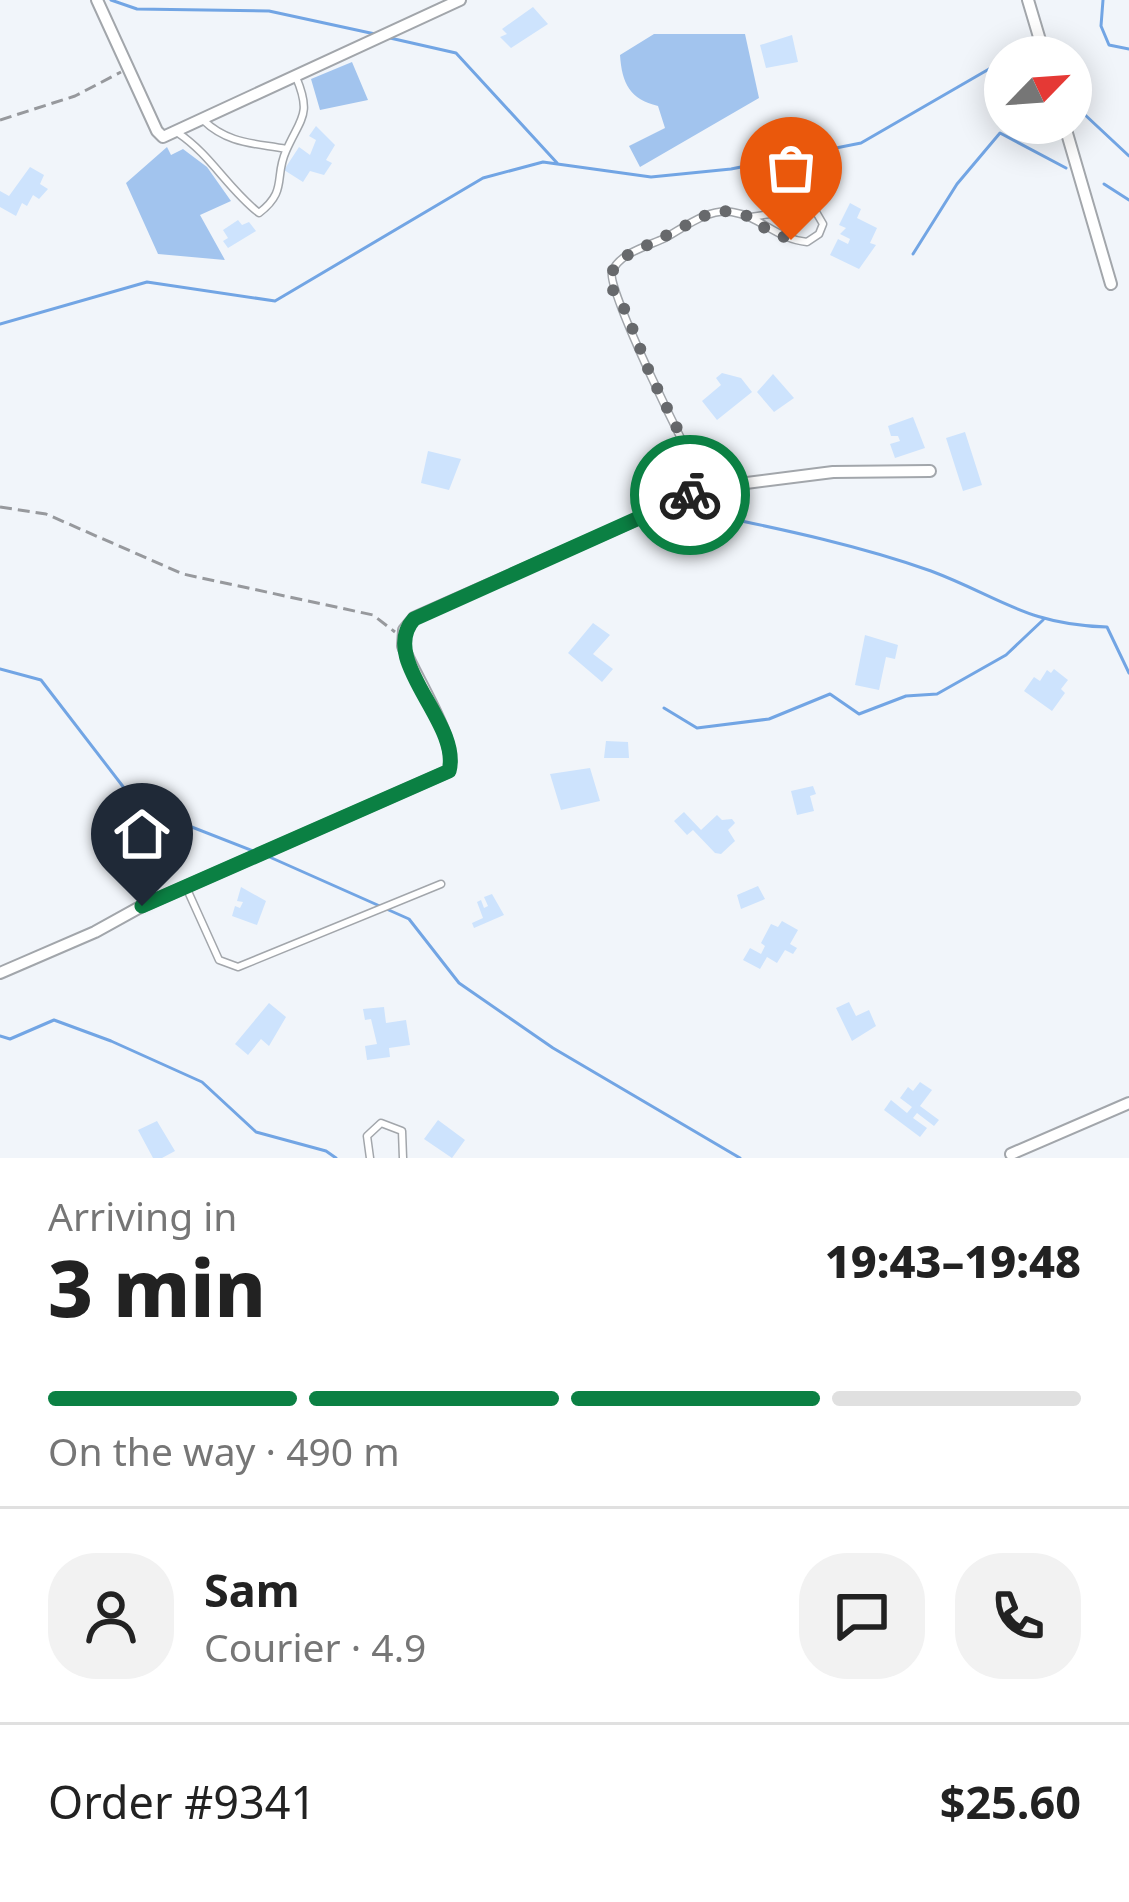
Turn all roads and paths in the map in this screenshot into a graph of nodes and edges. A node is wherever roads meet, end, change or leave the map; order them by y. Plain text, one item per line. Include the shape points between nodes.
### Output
1 (97, 0) edge
2 (460, 0) edge
3 (1028, 0) edge
4 (1039, 36) edge
5 (128, 67) junction
6 (296, 76) junction
7 (0, 120) edge
8 (203, 120) junction
9 (177, 133) junction
10 (1070, 144) edge
11 (286, 149) junction
12 (751, 217) junction
13 (1111, 284) dead end
14 (930, 470) dead end
15 (707, 488) junction
16 (0, 507) edge
17 (404, 638) junction
18 (441, 884) dead end
19 (186, 887) junction
20 (0, 973) edge
21 (1129, 1103) edge
22 (1011, 1154) dead end
23 (370, 1158) edge
24 (403, 1158) edge

1 - 5 street
2 - 6 street
3 - 4 street
5 - 7 path via 75,96
5 - 9 street via 157,131
6 - 8 street
6 - 11 lane via 304,121
8 - 9 street
8 - 11 lane via 238,142
9 - 11 lane via 259,213 280,189
10 - 13 street
12 - 12 lane via 807,242 823,224 807,209
12 - 15 lane via 710,213 622,258 611,273
14 - 15 street
15 - 17 street via 414,619
16 - 17 path via 46,514 184,574 373,615
17 - 19 street via 447,740 449,771
18 - 19 lane via 238,967 219,960
19 - 20 street
21 - 22 street
23 - 24 lane via 367,1136 381,1123 402,1131

